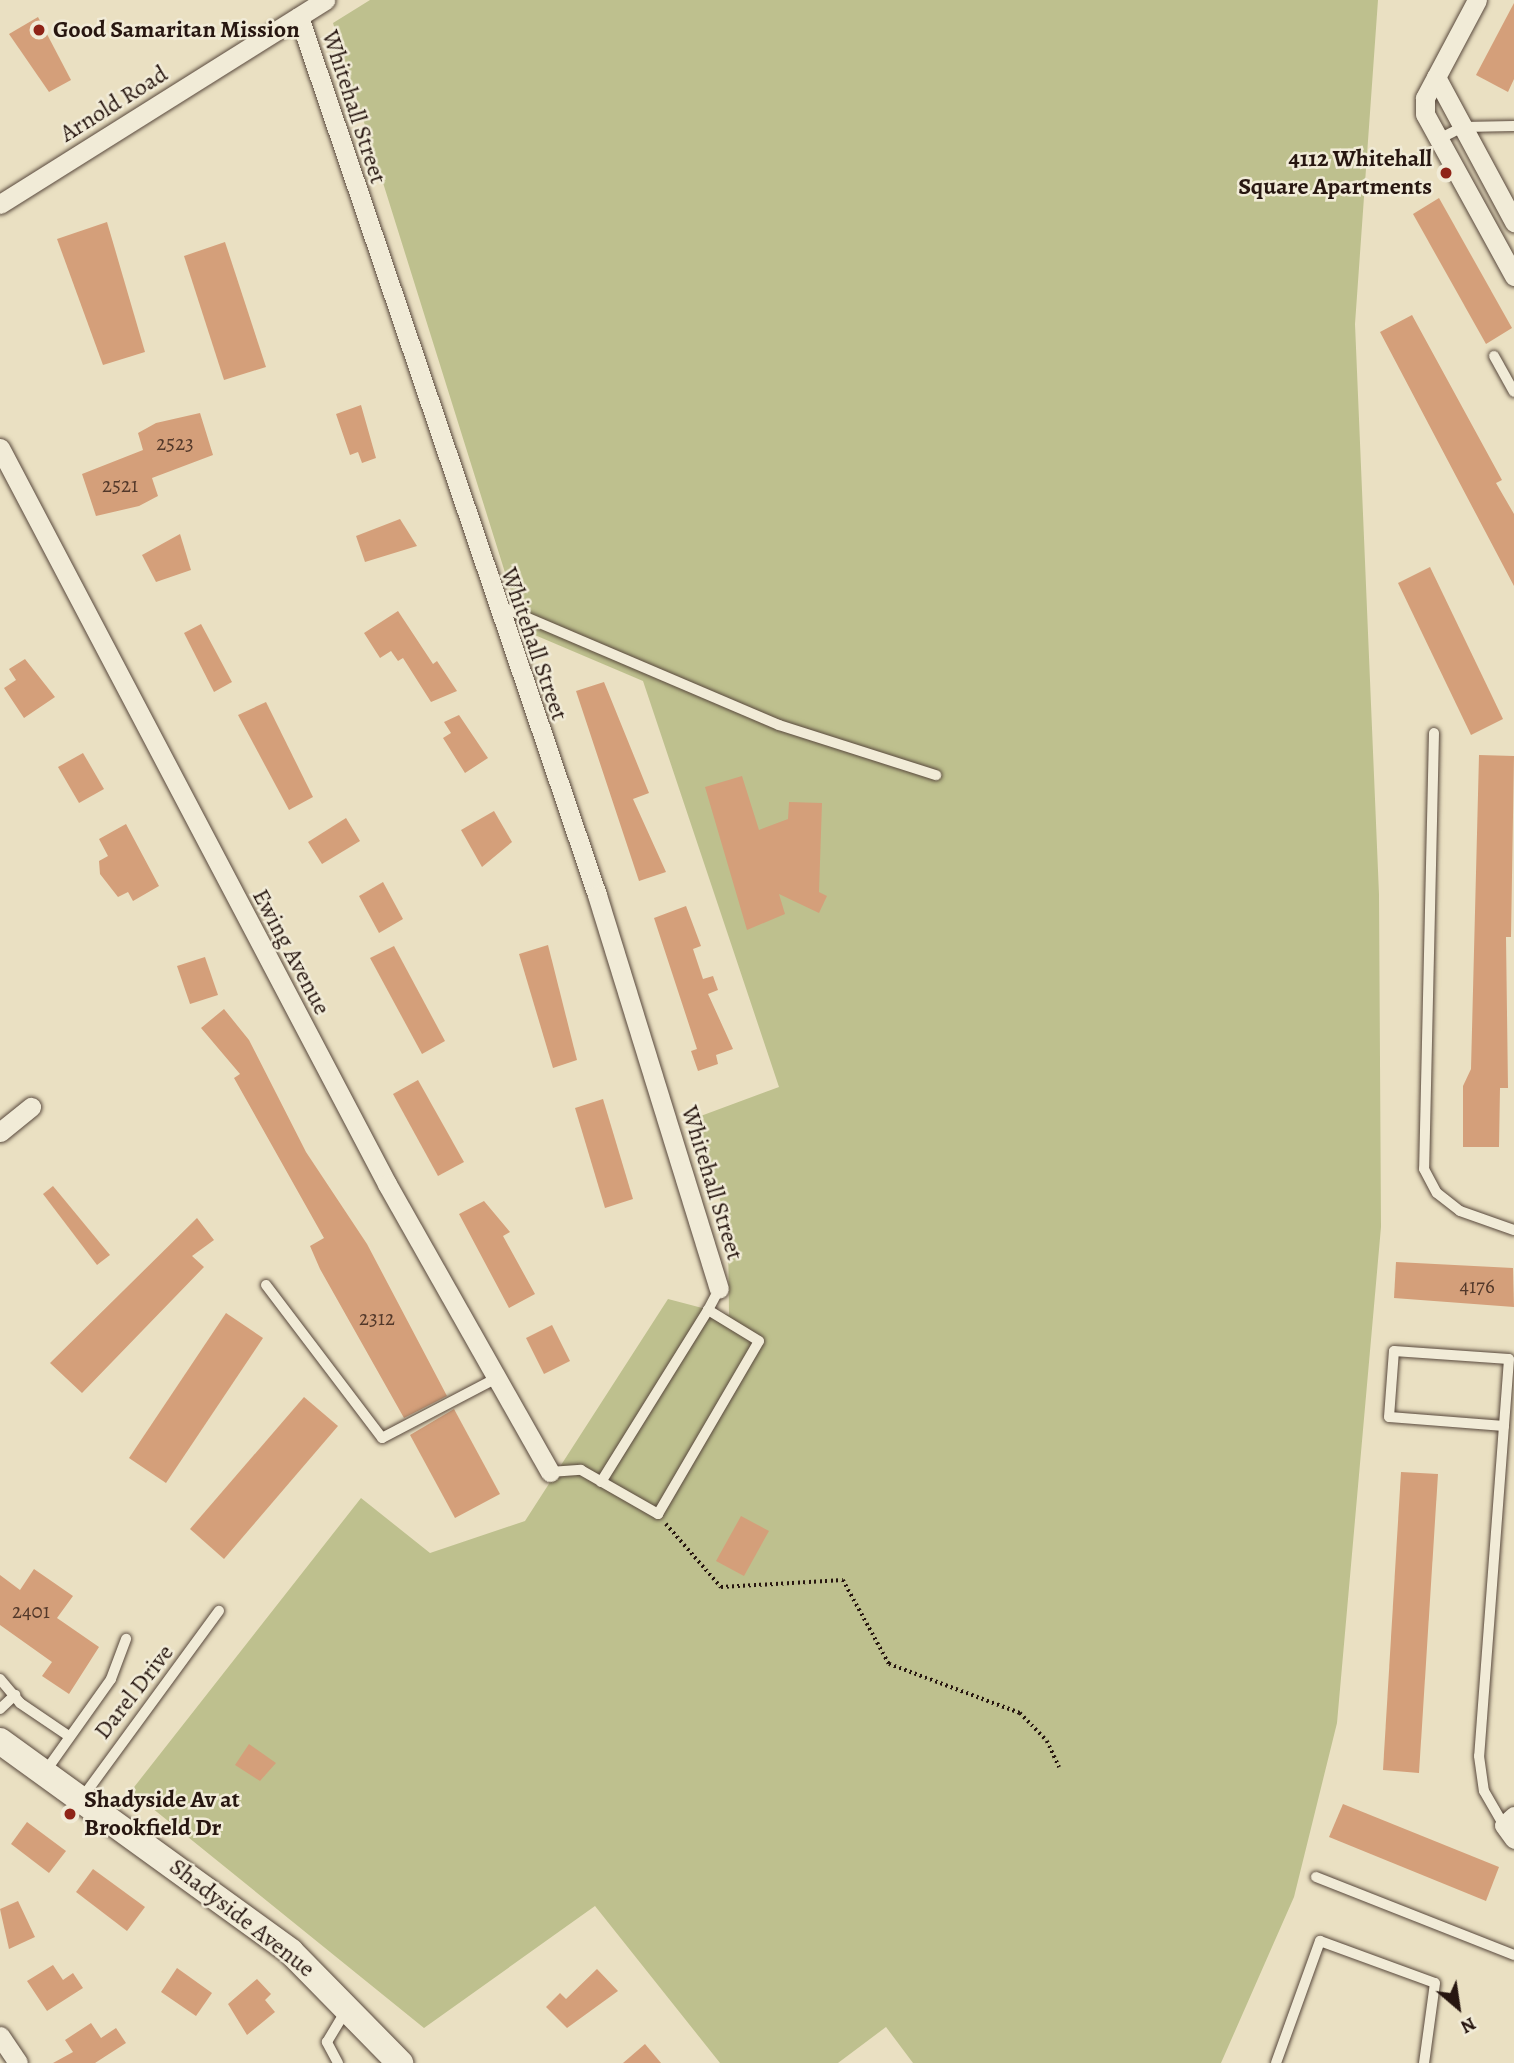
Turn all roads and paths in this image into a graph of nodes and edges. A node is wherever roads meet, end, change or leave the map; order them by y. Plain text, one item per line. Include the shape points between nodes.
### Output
1 (325, 0) edge
2 (1477, 0) edge
3 (299, 17) junction
4 (1436, 78) junction
5 (1514, 126) edge
6 (1463, 127) junction
7 (1439, 139) junction
8 (0, 204) edge
9 (1514, 222) edge
10 (1514, 276) edge
11 (1494, 356) dead end
12 (1514, 391) edge
13 (0, 448) edge
14 (493, 603) junction
15 (1434, 733) dead end
16 (936, 775) dead end
17 (31, 1107) dead end
18 (0, 1132) edge
19 (1514, 1230) edge
20 (266, 1285) dead end
21 (719, 1289) joint
22 (708, 1310) junction
23 (497, 1378) junction
24 (1504, 1426) junction
25 (550, 1472) joint
26 (601, 1482) junction
27 (658, 1514) junction
28 (219, 1611) dead end
29 (126, 1639) dead end
30 (0, 1679) edge
31 (15, 1695) junction
32 (0, 1709) edge
33 (70, 1737) junction
34 (0, 1741) edge
35 (1059, 1767) dead end
36 (45, 1773) junction
37 (82, 1799) junction
38 (1511, 1827) edge
39 (1316, 1877) dead end
40 (1514, 1955) edge
41 (348, 2007) junction
42 (0, 2036) edge
43 (18, 2063) edge
44 (338, 2063) edge
45 (400, 2063) edge
46 (1276, 2063) edge
47 (1424, 2063) edge

1 - 3 street, Arnold Road
2 - 4 street
3 - 8 street, Arnold Road
3 - 14 street, Whitehall Street
4 - 6 street
4 - 7 street via 1425,114
5 - 6 lane
6 - 7 lane
6 - 9 street
7 - 10 street
11 - 12 lane
13 - 23 street, Ewing Avenue via 292,1006
14 - 16 lane via 779,724
14 - 21 street, Whitehall Street via 597,895
15 - 19 lane via 1424,1169 1437,1193 1460,1211
17 - 18 street
20 - 23 lane via 382,1438
21 - 22 lane
22 - 26 lane
22 - 27 lane via 759,1341
23 - 25 street, Ewing Avenue
24 - 24 lane via 1509,1359 1394,1351 1389,1417
24 - 38 lane via 1479,1756 1484,1791
25 - 26 lane via 581,1470
26 - 27 lane
27 - 35 path via 721,1587 843,1580 890,1664 1020,1713 1047,1741
28 - 37 lane, Darel Drive
29 - 33 lane via 111,1679
30 - 31 lane
31 - 32 lane
31 - 33 lane
33 - 36 lane
34 - 36 street, Shadyside Avenue
36 - 37 street, Shadyside Avenue
37 - 41 street, Shadyside Avenue via 291,1952
39 - 40 lane
41 - 44 lane via 327,2042
41 - 45 street, Shadyside Avenue
42 - 43 street
46 - 47 lane via 1320,1941 1435,1983

